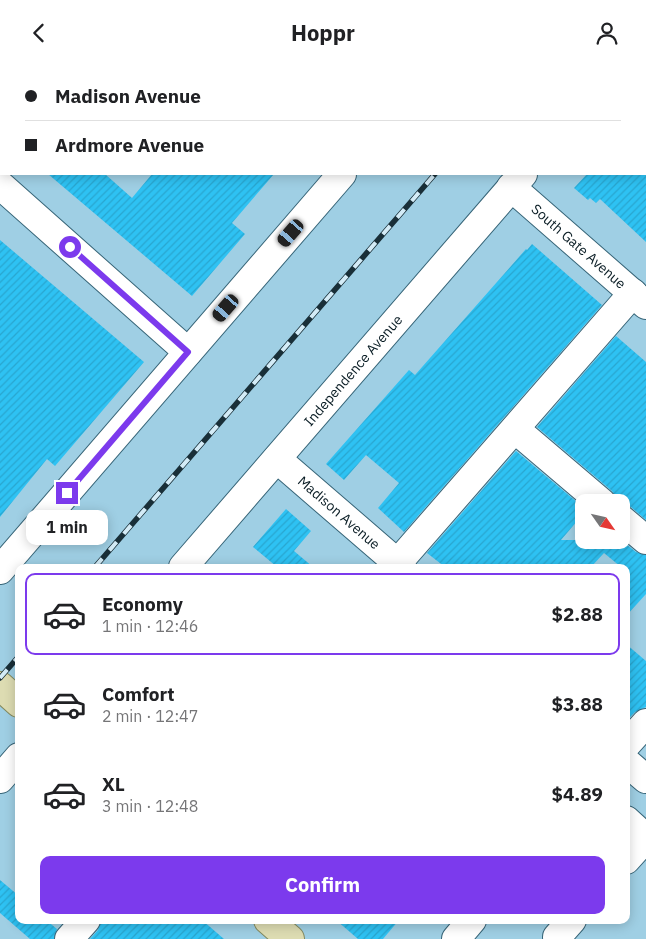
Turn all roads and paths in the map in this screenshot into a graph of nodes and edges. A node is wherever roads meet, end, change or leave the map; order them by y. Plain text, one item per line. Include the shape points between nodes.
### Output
1 (341, 175) edge
2 (517, 180) edge
3 (0, 185) edge
4 (640, 299) edge
5 (188, 352) junction
6 (515, 429) junction
7 (277, 459) junction
8 (591, 494) edge
9 (630, 527) edge
10 (646, 540) edge
11 (186, 564) edge
12 (396, 564) edge
13 (400, 564) edge
14 (0, 570) edge
15 (0, 686) edge
16 (15, 699) edge
17 (646, 723) edge
18 (630, 741) edge
19 (15, 762) edge
20 (630, 765) edge
21 (0, 779) edge
22 (646, 779) edge
23 (630, 824) edge
24 (646, 838) edge
25 (630, 856) edge
26 (82, 924) edge
27 (273, 924) edge
28 (469, 924) edge
29 (568, 924) edge
30 (69, 939) edge
31 (290, 939) edge
32 (456, 939) edge
33 (559, 939) edge

1 - 5 street
2 - 4 street, South Gate Avenue
2 - 7 street, Independence Avenue
3 - 5 street
4 - 6 street
5 - 14 street
6 - 8 street
6 - 13 street
7 - 11 street, Independence Avenue
7 - 12 street, Madison Avenue
9 - 10 street
15 - 16 main road
17 - 18 street
19 - 21 street
20 - 22 street
23 - 24 street
24 - 25 street
26 - 30 street
27 - 31 main road
28 - 32 street
29 - 33 street via 557,937

